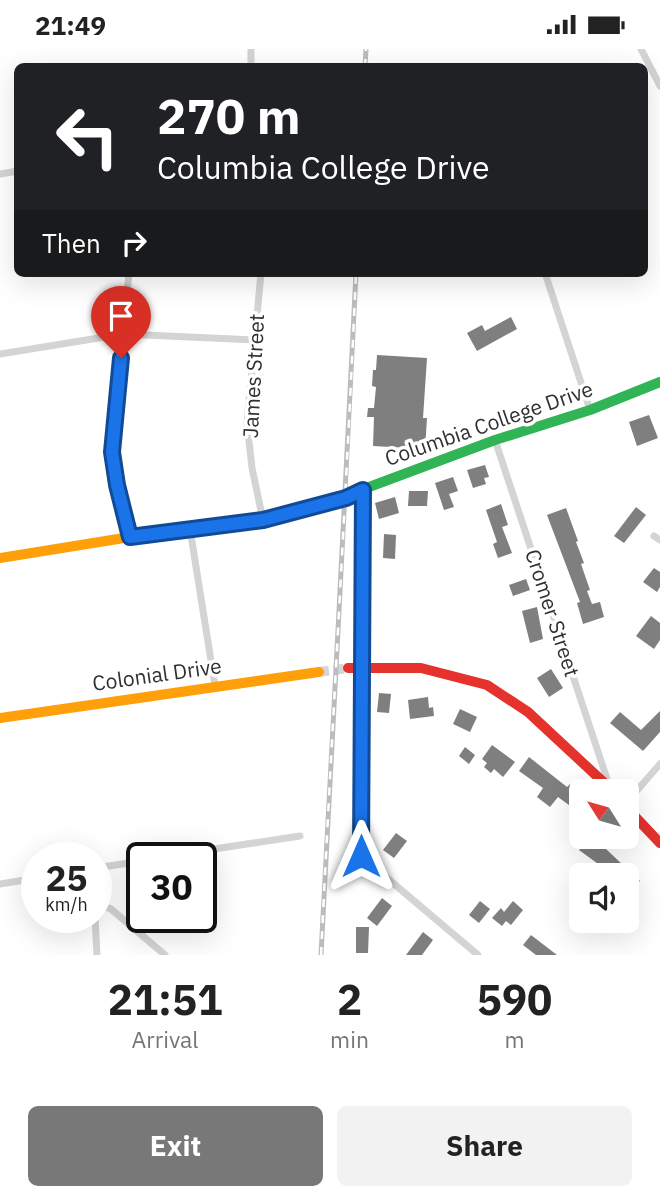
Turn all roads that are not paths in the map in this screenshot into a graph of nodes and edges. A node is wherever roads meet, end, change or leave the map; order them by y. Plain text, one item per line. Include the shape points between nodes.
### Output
1 (242, 49) edge
2 (642, 49) edge
3 (251, 51) edge
4 (660, 86) edge
5 (129, 277) edge
6 (261, 277) edge
7 (546, 277) edge
8 (123, 334) junction
9 (255, 340) junction
10 (0, 353) edge
11 (660, 382) edge
12 (590, 410) junction
13 (495, 440) junction
14 (363, 490) junction
15 (263, 520) junction
16 (190, 529) junction
17 (130, 537) junction
18 (0, 558) edge
19 (362, 667) junction
20 (348, 668) tunnel mouth
21 (319, 672) tunnel mouth
22 (215, 686) junction
23 (0, 718) edge
24 (660, 764) edge
25 (601, 779) edge
26 (608, 779) edge
27 (639, 789) edge
28 (639, 820) edge
29 (300, 837) dead end
30 (660, 843) edge
31 (217, 849) edge
32 (21, 881) edge
33 (0, 884) edge
34 (112, 910) edge
35 (96, 933) edge
36 (97, 955) edge
37 (165, 955) edge
38 (478, 955) edge

1 - 3 street
2 - 4 street
5 - 8 street
6 - 9 street, James Street
7 - 12 street
8 - 9 street
8 - 10 street
8 - 17 street via 112,452
9 - 15 street, James Street via 247,423
11 - 12 street, Columbia College Drive
12 - 13 street, Columbia College Drive
13 - 14 street, Columbia College Drive
13 - 26 street, Cromer Street
14 - 15 street, Columbia College Drive
14 - 19 street
15 - 16 street, Columbia College Drive
16 - 17 street, Columbia College Drive
16 - 22 street
17 - 18 street, Columbia College Drive
19 - 20 street
19 - 25 street via 421,668 487,685 528,712
19 - 38 street via 361,856
21 - 22 street, Colonial Drive
22 - 23 street, Colonial Drive
24 - 27 street
28 - 30 street
29 - 31 street
32 - 33 street
34 - 37 street
35 - 36 street

